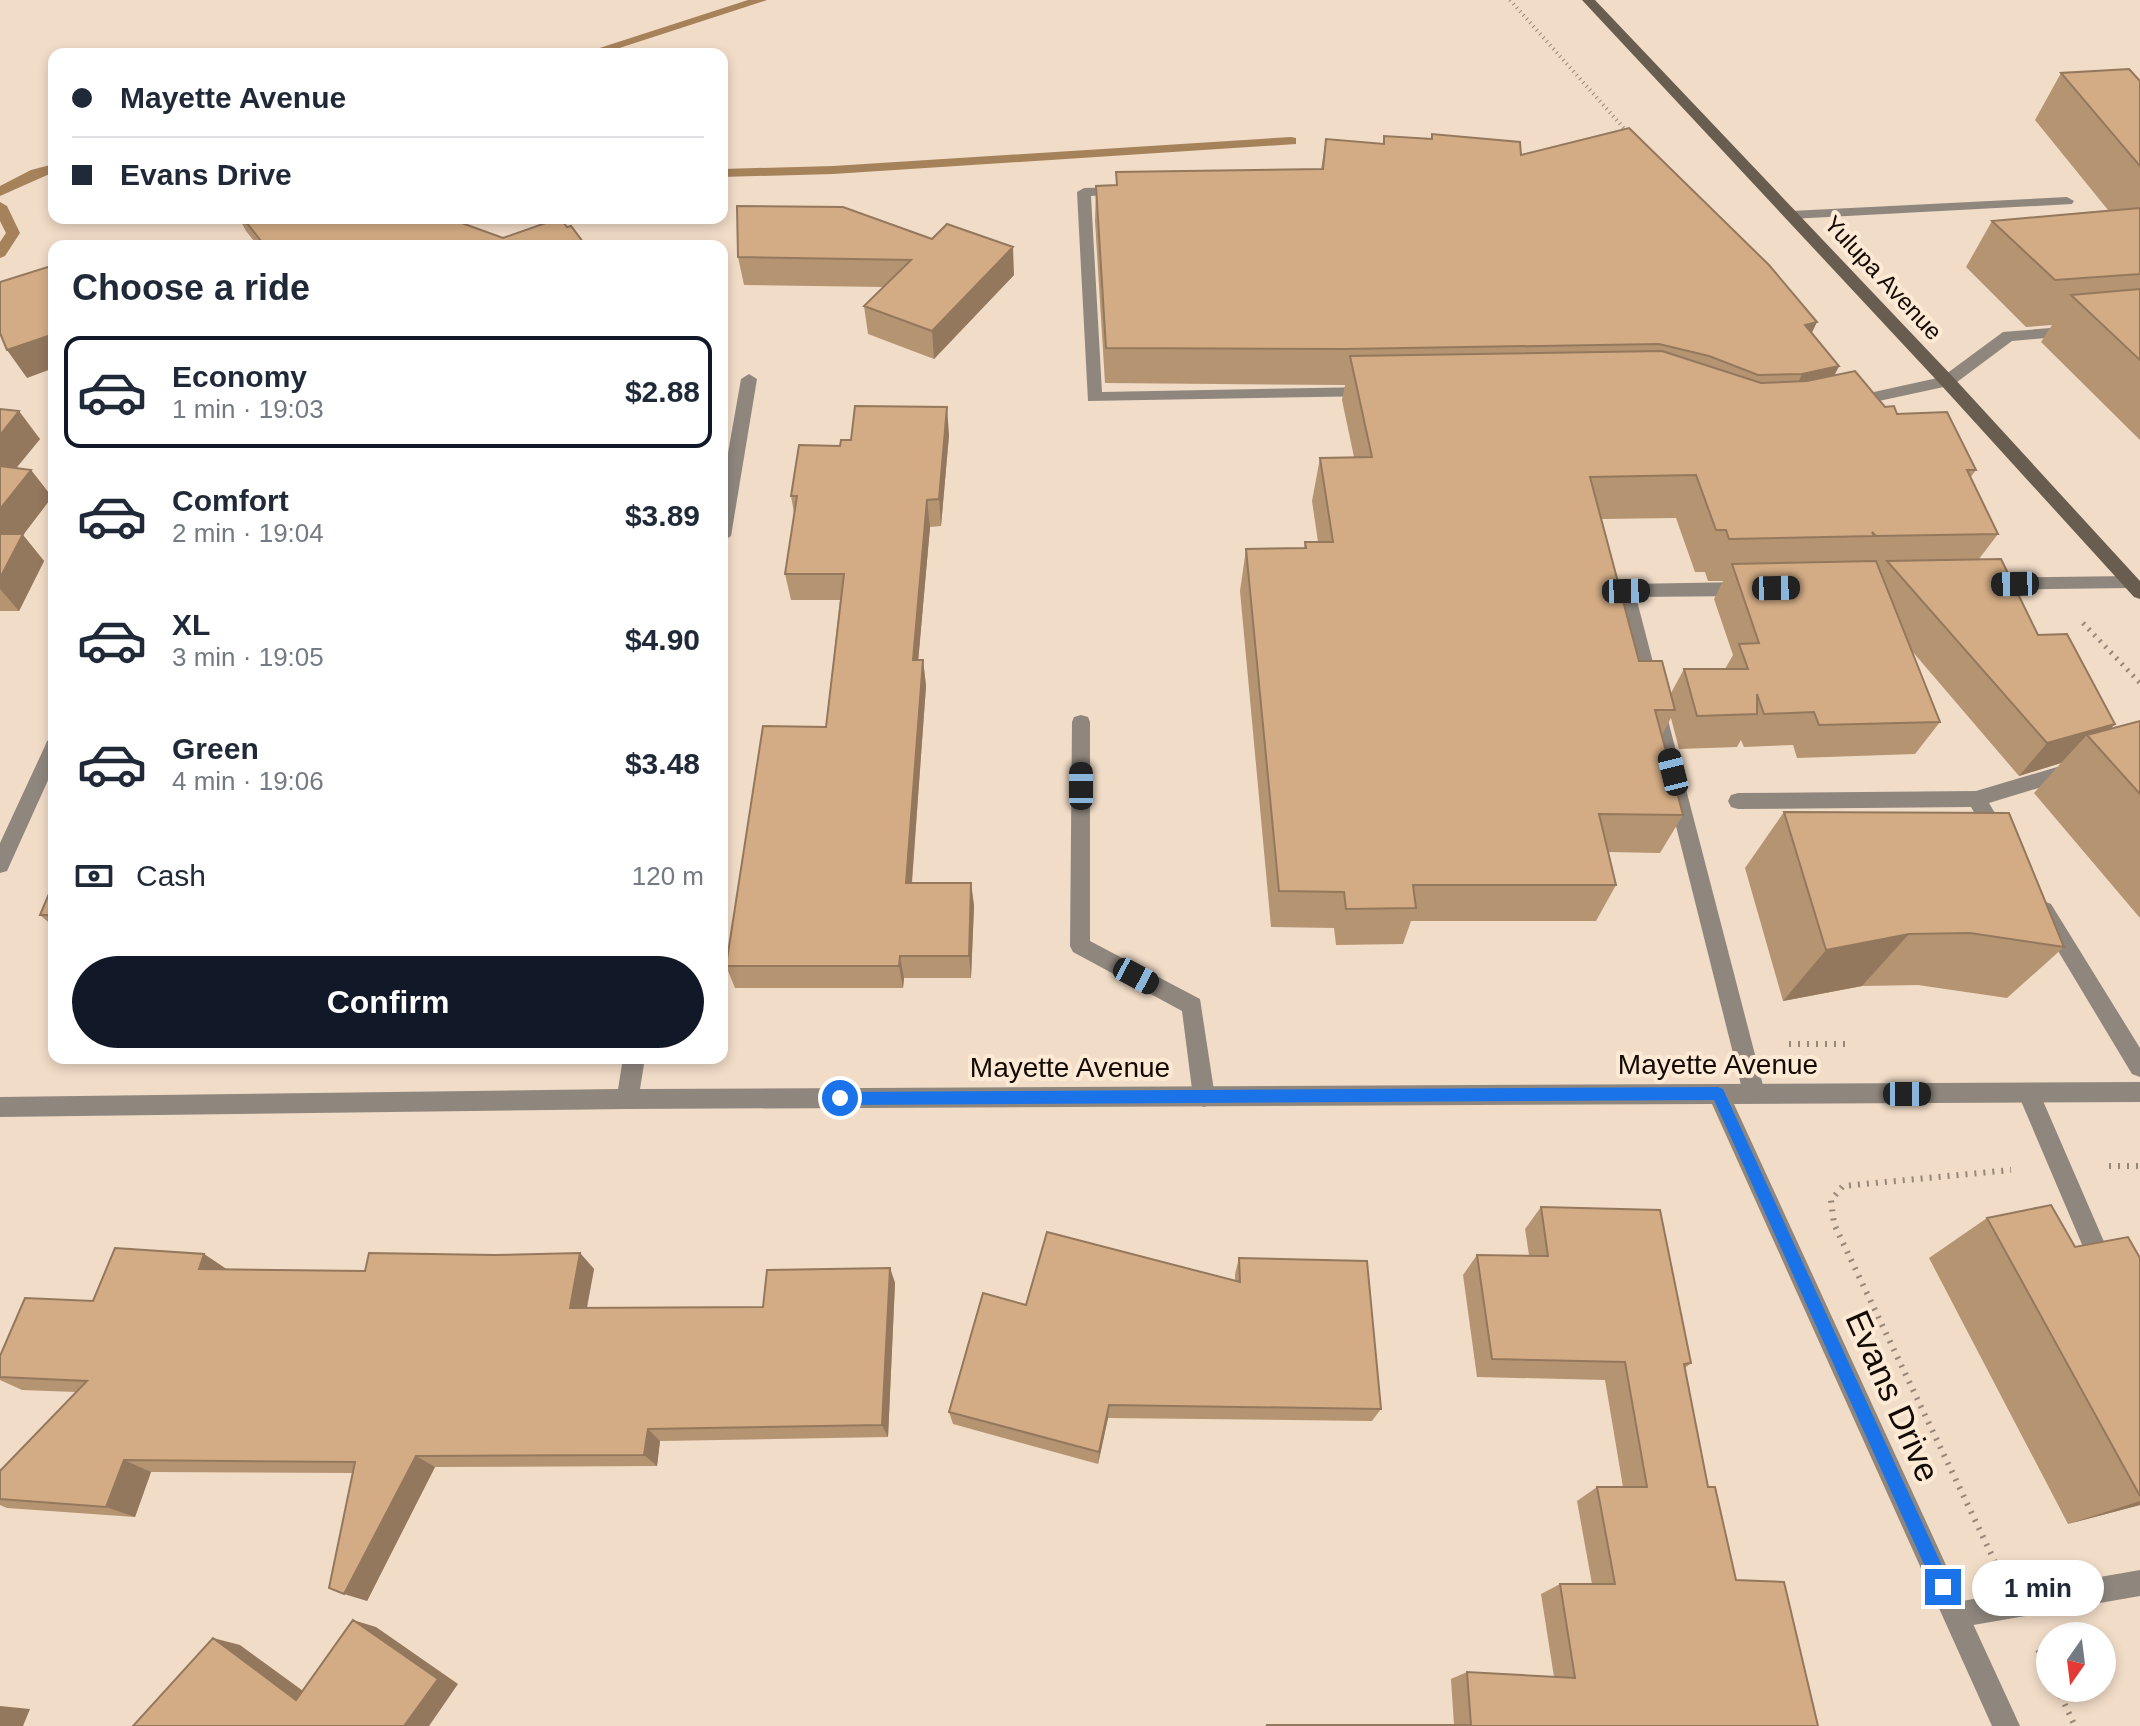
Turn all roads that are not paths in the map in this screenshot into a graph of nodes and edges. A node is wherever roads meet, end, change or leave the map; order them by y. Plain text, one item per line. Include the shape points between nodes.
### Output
1 (1588, 0) edge
2 (1146, 191) edge
3 (2067, 201) dead end
4 (1791, 215) junction
5 (2096, 329) edge
6 (749, 379) dead end
7 (1947, 381) junction
8 (1391, 392) edge
9 (1838, 404) edge
10 (728, 501) edge
11 (1967, 585) edge
12 (2135, 587) edge
13 (1766, 589) edge
14 (1081, 722) dead end
15 (48, 759) edge
16 (2090, 766) edge
17 (1976, 799) junction
18 (1738, 801) dead end
19 (2010, 853) edge
20 (0, 865) edge
21 (2035, 894) edge
22 (633, 1064) edge
23 (2140, 1067) edge
24 (2140, 1092) edge
25 (1754, 1093) junction
26 (1718, 1094) junction
27 (2029, 1094) junction
28 (1204, 1097) junction
29 (628, 1099) junction
30 (0, 1107) edge
31 (2115, 1295) edge
32 (2140, 1583) edge
33 (1956, 1615) junction
34 (2006, 1726) edge

1 - 4 street, Yulupa Avenue
2 - 8 street via 1084,192 1094,397
3 - 4 street
4 - 7 street, Yulupa Avenue
5 - 7 street via 2008,336
6 - 10 street
7 - 9 street
7 - 12 street, Yulupa Avenue
11 - 12 street
13 - 25 street via 1626,591
14 - 28 street via 1080,946 1192,1006
15 - 20 street
16 - 17 street
17 - 18 street
17 - 19 street
21 - 23 street
22 - 29 street
24 - 27 street, Mayette Avenue
25 - 26 street, Mayette Avenue
25 - 27 street, Mayette Avenue
26 - 28 street, Mayette Avenue
26 - 33 street, Evans Drive
27 - 31 street
28 - 29 street, Mayette Avenue
29 - 30 street, Mayette Avenue
32 - 33 street
33 - 34 street, Evans Drive

